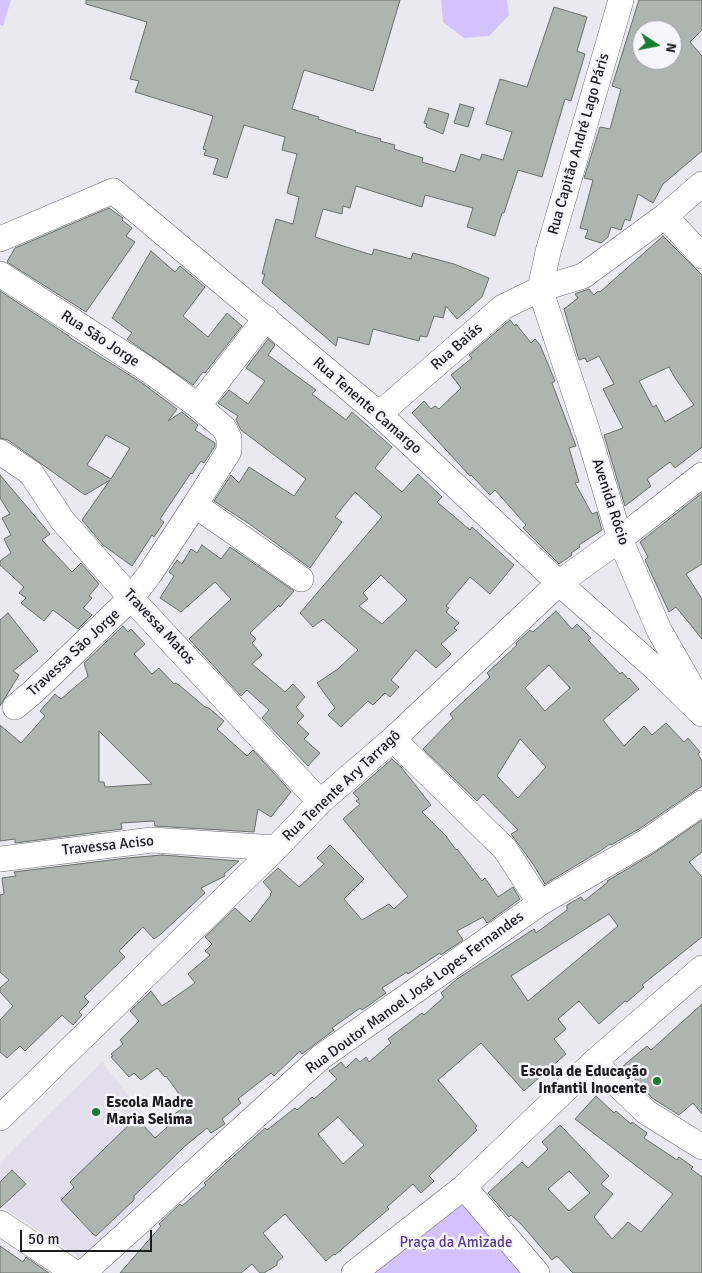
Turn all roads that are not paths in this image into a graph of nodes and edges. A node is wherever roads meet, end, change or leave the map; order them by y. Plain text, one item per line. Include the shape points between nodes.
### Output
1 (622, 0) edge
2 (702, 184) edge
3 (665, 216) junction
4 (0, 239) edge
5 (702, 256) edge
6 (0, 274) edge
7 (540, 289) junction
8 (266, 318) junction
9 (198, 406) junction
10 (379, 414) junction
11 (0, 452) edge
12 (702, 475) edge
13 (195, 505) junction
14 (620, 539) junction
15 (301, 579) dead end
16 (559, 583) junction
17 (131, 598) junction
18 (702, 706) edge
19 (15, 707) dead end
20 (702, 714) edge
21 (393, 739) junction
22 (320, 802) junction
23 (702, 803) edge
24 (276, 848) junction
25 (0, 859) edge
26 (540, 903) junction
27 (702, 968) edge
28 (594, 1062) junction
29 (3, 1109) edge
30 (702, 1146) edge
31 (464, 1187) junction
32 (0, 1223) edge
33 (75, 1273) edge
34 (83, 1273) edge
35 (354, 1273) edge
36 (536, 1273) edge

1 - 7 street, Rua Capitão André Lago Páris
2 - 3 street, Rua Baiás
3 - 5 street
3 - 7 street, Rua Baiás via 583,276
4 - 8 street, Rua Tenente Camargo via 113,191
6 - 9 street, Rua São Jorge
7 - 10 street, Rua Baiás via 504,306
7 - 14 street, Avenida Rócio
8 - 9 street
8 - 10 street, Rua Tenente Camargo
9 - 13 street, Rua São Jorge via 224,428 229,438 229,451
10 - 16 street, Rua Tenente Camargo
11 - 17 street, Travessa Matos via 31,473 62,520
12 - 14 street, Rua Tenente Ary Tarragô
13 - 15 street
13 - 17 street, Travessa São Jorge
14 - 16 street, Rua Tenente Ary Tarragô
14 - 18 street, Avenida Rócio via 659,630
16 - 20 street, Rua Tenente Camargo
16 - 21 street, Rua Tenente Ary Tarragô
17 - 19 street, Travessa São Jorge
17 - 22 street, Travessa Matos
21 - 22 street, Rua Tenente Ary Tarragô
21 - 26 street via 505,848
22 - 24 street, Rua Tenente Ary Tarragô
23 - 26 street, Rua Doutor Manoel José Lopes Fernandes via 647,840
24 - 25 street, Travessa Aciso via 152,840
24 - 29 street, Rua Tenente Ary Tarragô
26 - 34 street, Rua Doutor Manoel José Lopes Fernandes via 321,1057
27 - 28 street
28 - 30 street via 646,1112
28 - 31 street
31 - 35 street
31 - 36 street
32 - 33 street

